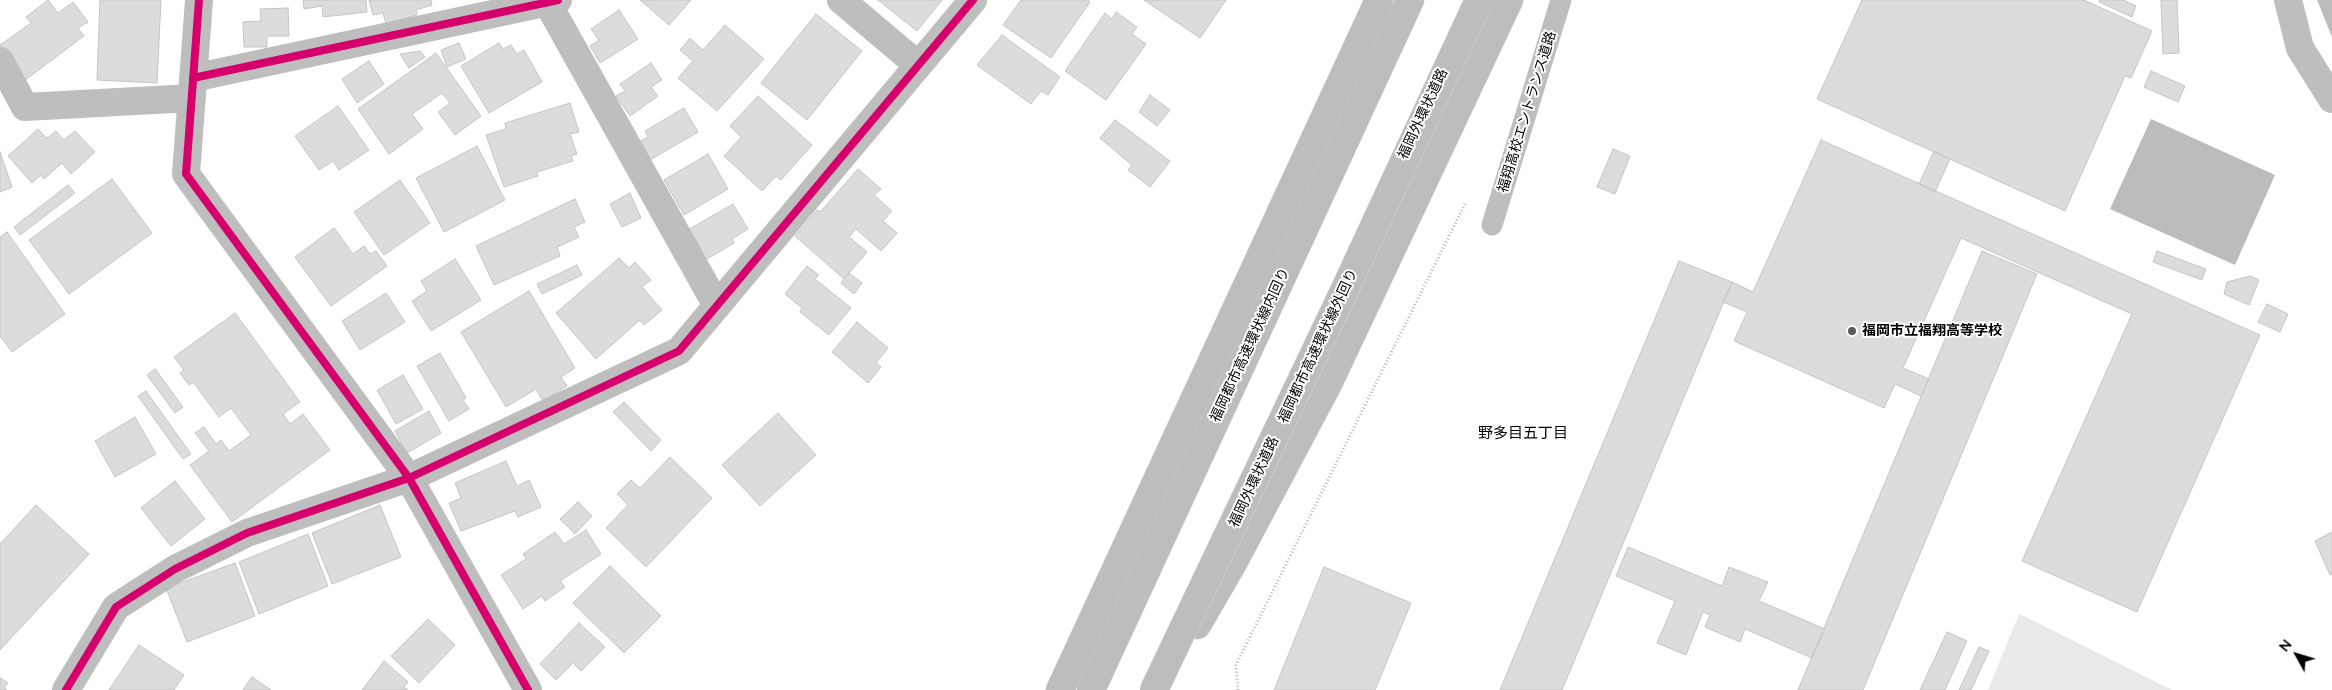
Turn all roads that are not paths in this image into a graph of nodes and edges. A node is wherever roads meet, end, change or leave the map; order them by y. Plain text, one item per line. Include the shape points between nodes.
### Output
1 (199, 0) edge
2 (841, 0) edge
3 (972, 0) edge
4 (1379, 0) edge
5 (1391, 0) edge
6 (1410, 0) edge
7 (1477, 0) edge
8 (1509, 0) edge
9 (1561, 0) edge
10 (2288, 0) edge
11 (552, 1) edge
12 (0, 61) edge
13 (918, 65) junction
14 (193, 88) junction
15 (2332, 99) edge
16 (1492, 225) dead end
17 (1290, 258) junction
18 (717, 306) junction
19 (409, 478) junction
20 (66, 690) edge
21 (528, 690) edge
22 (1060, 690) edge
23 (1091, 690) edge
24 (1156, 690) edge

1 - 14 street
2 - 13 street
3 - 13 street
4 - 22 highway
5 - 17 highway
6 - 17 highway, 福岡都市高速環状線内回り
7 - 24 highway, 福岡都市高速環状線外回り, bridge
8 - 24 highway via 1328,384 1233,563
9 - 16 lane, 福翔高校エントランス道路
10 - 15 street via 2300,48
11 - 14 street
11 - 18 street
12 - 14 street via 25,107
13 - 18 street
14 - 19 street via 186,174
17 - 23 highway, 福岡都市高速環状線内回り
18 - 19 street via 679,351
19 - 20 street via 246,533 175,570 116,607
19 - 21 street

